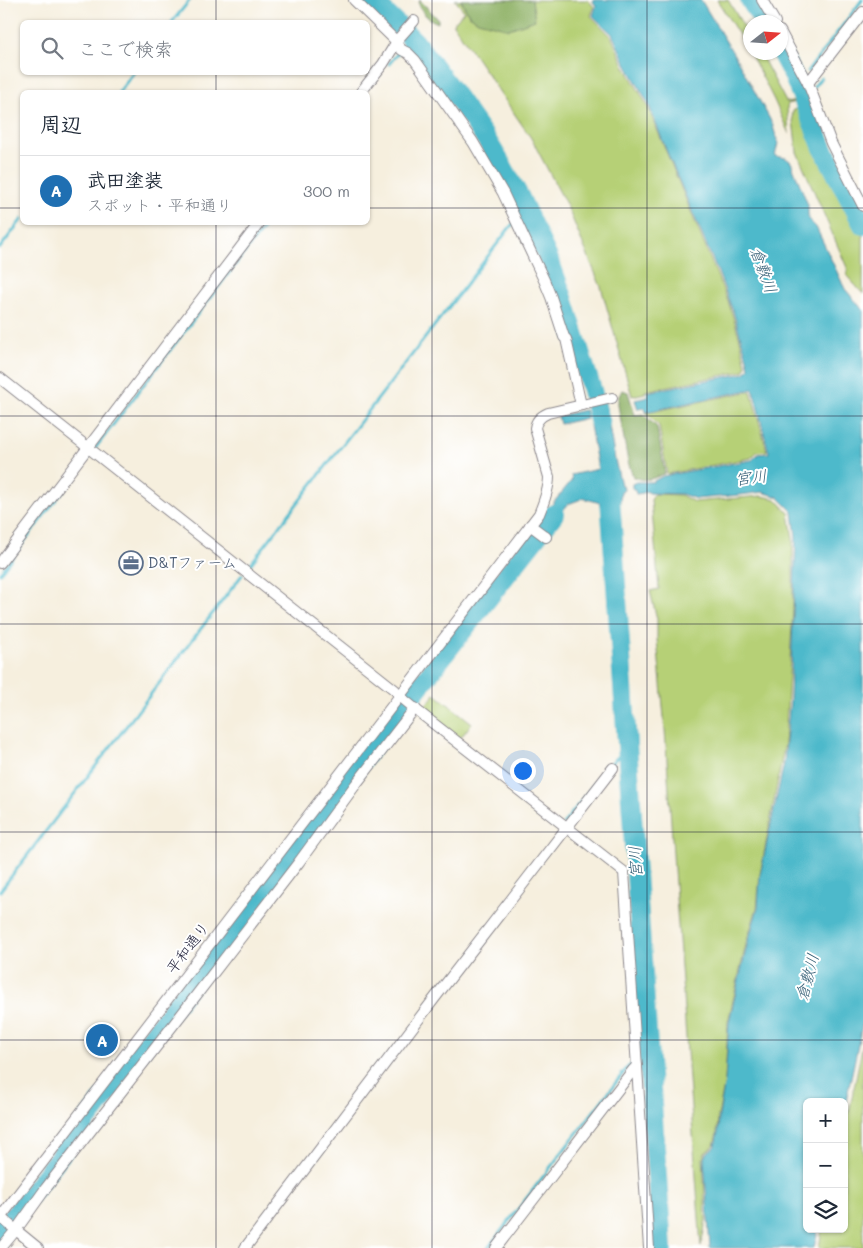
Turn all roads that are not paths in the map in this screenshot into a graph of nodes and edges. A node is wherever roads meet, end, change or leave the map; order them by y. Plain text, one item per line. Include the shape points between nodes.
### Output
1 (354, 0) edge
2 (762, 0) edge
3 (863, 12) edge
4 (771, 15) edge
5 (413, 23) dead end
6 (398, 44) junction
7 (788, 46) edge
8 (808, 83) junction
9 (363, 90) edge
10 (863, 206) edge
11 (258, 225) edge
12 (0, 378) edge
13 (609, 399) dead end
14 (584, 404) junction
15 (92, 451) junction
16 (531, 526) junction
17 (545, 536) dead end
18 (0, 563) edge
19 (401, 696) junction
20 (414, 706) junction
21 (613, 768) dead end
22 (564, 825) junction
23 (637, 1062) junction
24 (1, 1218) edge
25 (15, 1229) junction
26 (1, 1248) edge
27 (38, 1248) edge
28 (245, 1248) edge
29 (496, 1248) edge
30 (649, 1248) edge

1 - 6 street
2 - 4 street
3 - 8 street
5 - 6 street
6 - 9 street
6 - 14 street via 415,60 494,176 551,297
7 - 8 street
8 - 10 street via 831,143
11 - 15 street
12 - 15 street
13 - 14 street
14 - 16 street, 平和通り via 548,413 536,422 549,484 543,505
15 - 18 street
15 - 19 street
16 - 17 street
16 - 19 street, 平和通り
19 - 20 street
19 - 24 street, 平和通り
20 - 22 street
20 - 25 street via 299,862
21 - 22 street
22 - 23 street via 624,872
22 - 28 street
23 - 29 street
23 - 30 street
24 - 25 street
25 - 26 street
25 - 27 street

